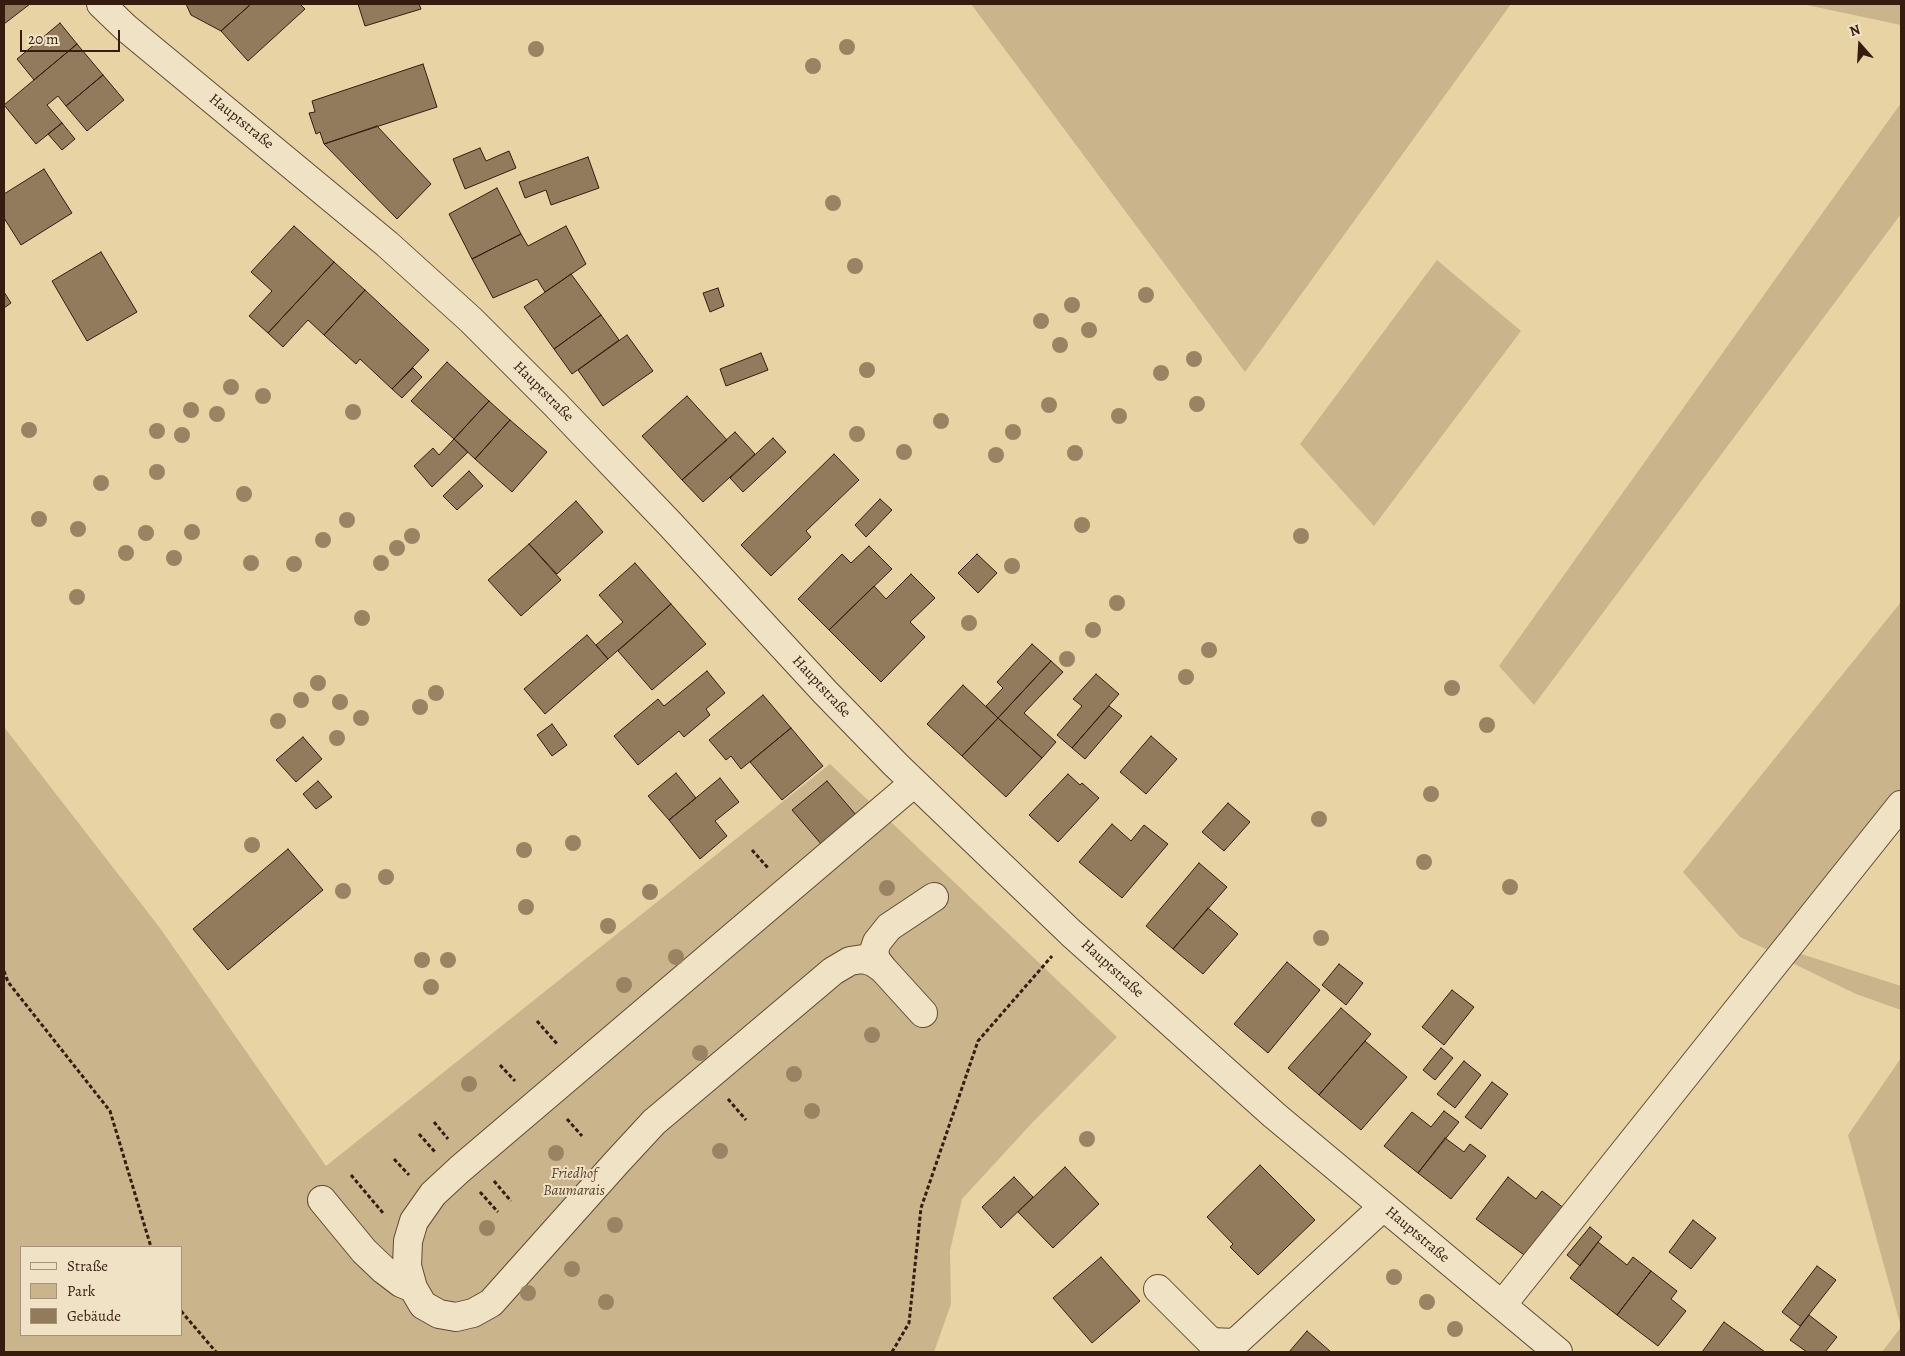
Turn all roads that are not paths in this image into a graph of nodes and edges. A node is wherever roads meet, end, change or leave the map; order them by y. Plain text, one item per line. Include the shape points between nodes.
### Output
1 (101, 4) edge
2 (914, 783) junction
3 (1901, 804) edge
4 (934, 897) dead end
5 (883, 969) junction
6 (923, 1013) dead end
7 (322, 1200) dead end
8 (1384, 1207) junction
9 (413, 1288) junction
10 (1158, 1289) dead end
11 (1502, 1305) junction
12 (1558, 1352) edge

1 - 2 street, Hauptstraße via 387,244 472,320
2 - 8 street, Hauptstraße via 1071,932 1274,1116
2 - 9 street via 433,1194 414,1221 408,1241 407,1266
3 - 11 street
4 - 5 street via 889,927 876,942 876,960
5 - 6 street
5 - 9 street via 863,959 850,961 833,971 654,1122 491,1303 473,1313 456,1317 439,1314 424,1305
7 - 9 street via 370,1258 401,1283
8 - 10 street via 1235,1343 1211,1342
8 - 11 street, Hauptstraße
11 - 12 street, Hauptstraße

